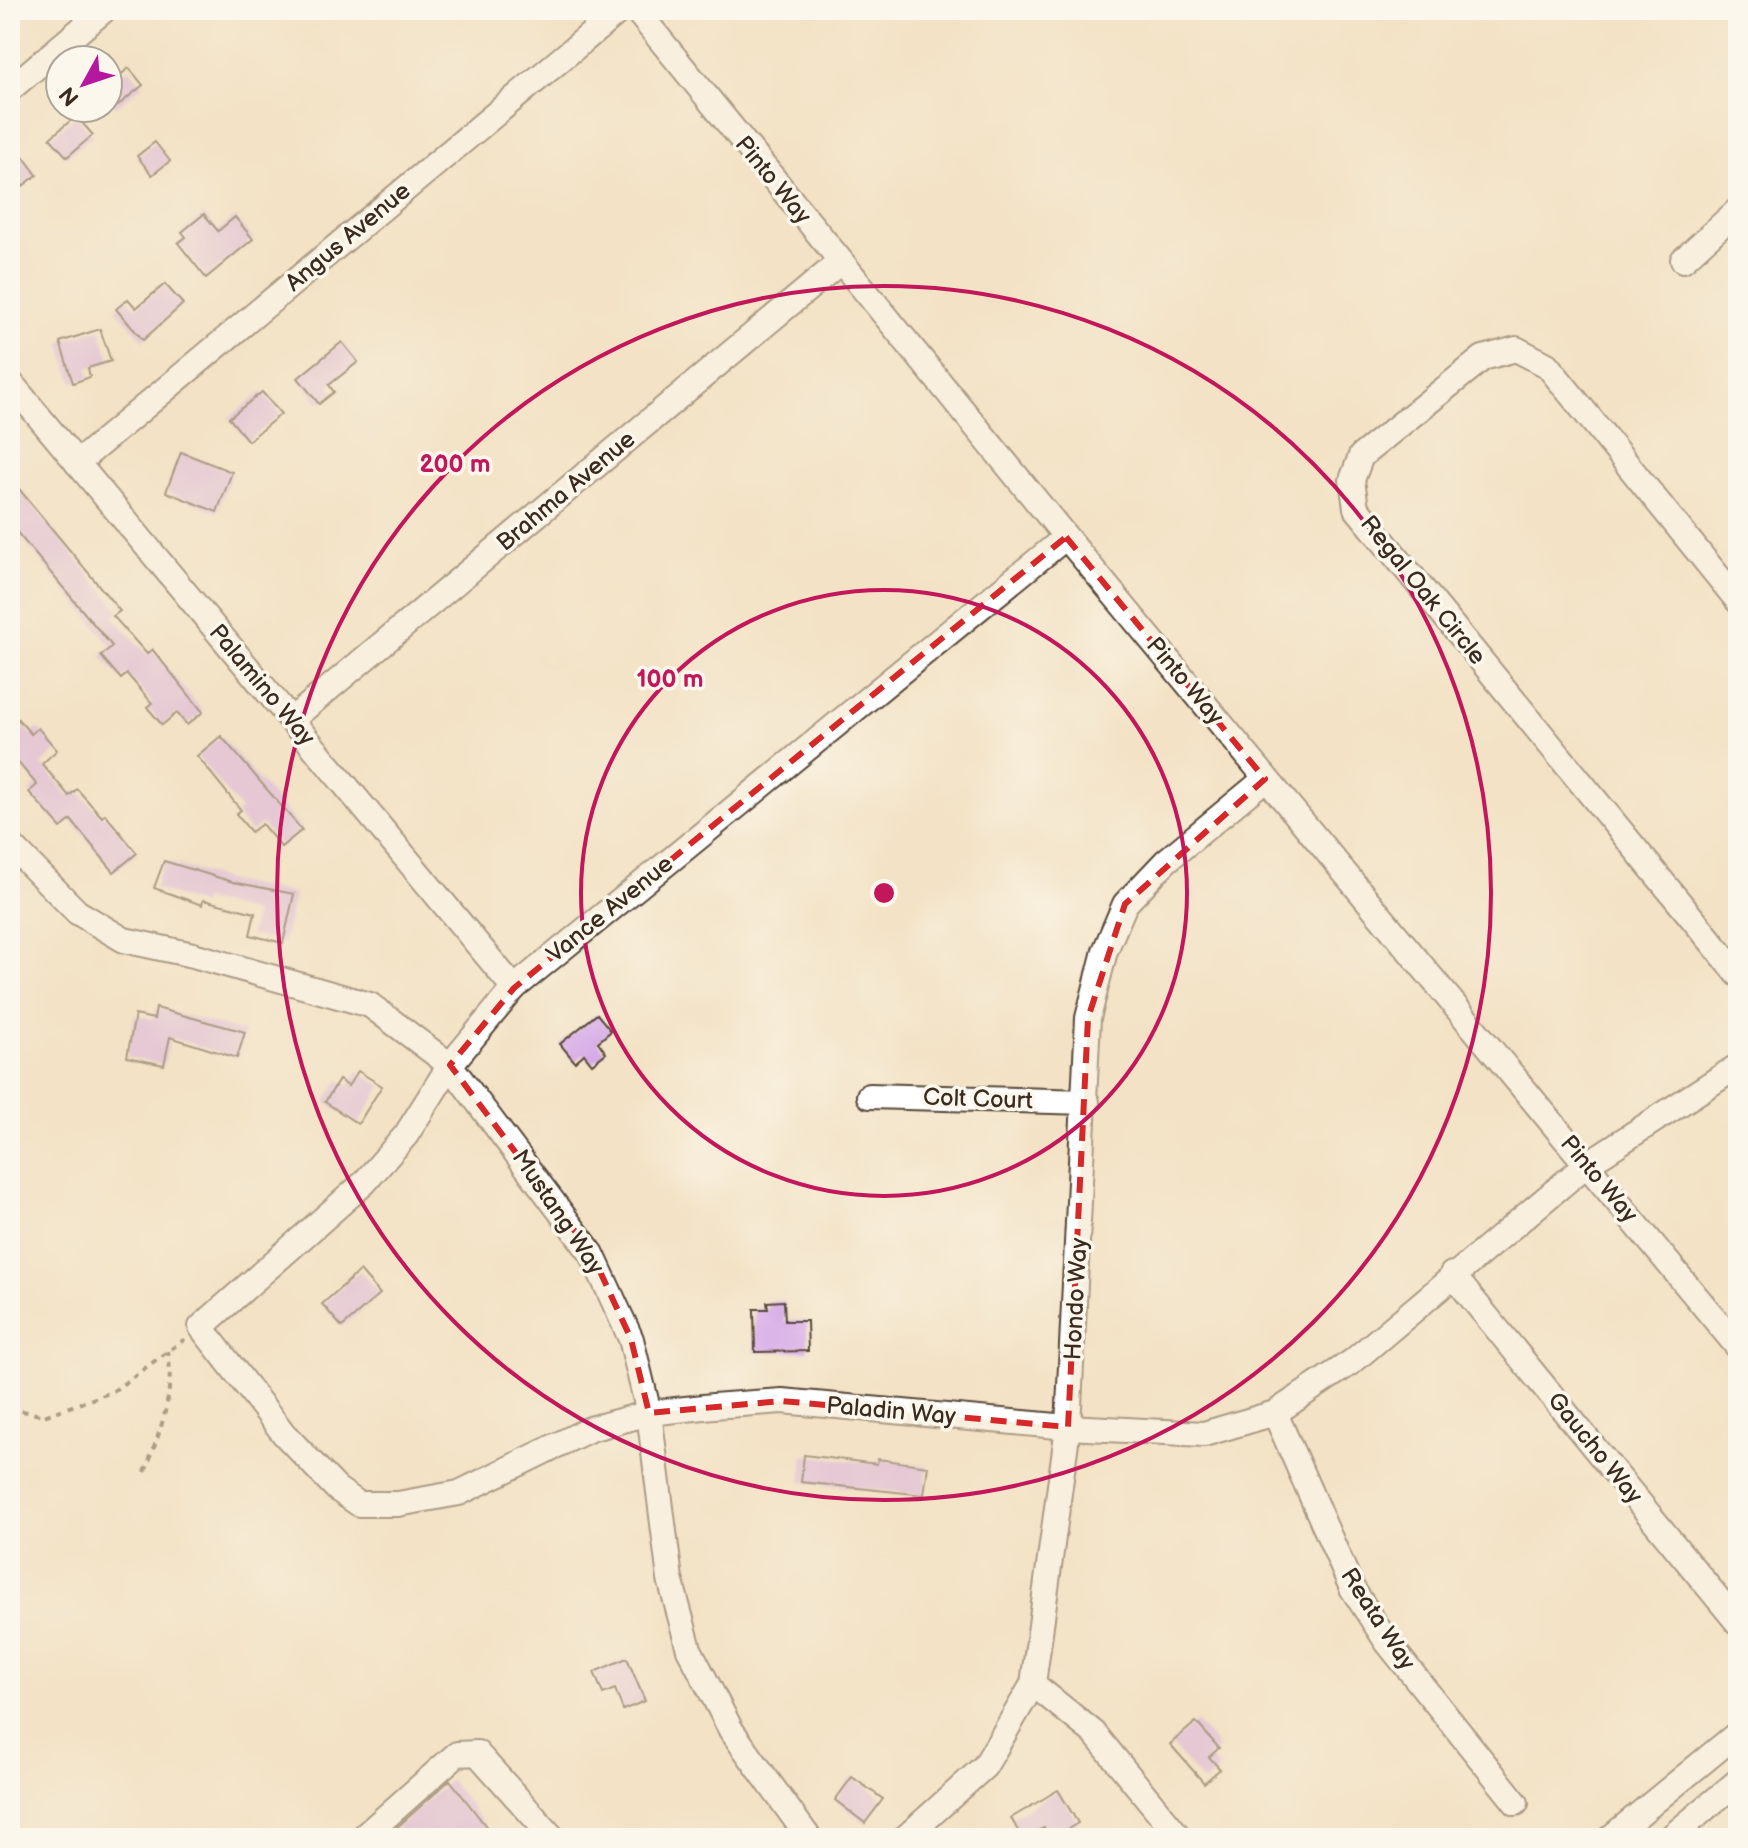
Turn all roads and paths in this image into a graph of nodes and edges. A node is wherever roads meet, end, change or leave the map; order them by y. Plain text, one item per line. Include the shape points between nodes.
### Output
1 (104, 10) edge
2 (620, 10) edge
3 (636, 10) edge
4 (10, 89) edge
5 (1738, 210) edge
6 (1683, 260) dead end
7 (840, 262) junction
8 (10, 382) edge
9 (77, 463) junction
10 (1066, 537) junction
11 (1738, 601) edge
12 (291, 720) junction
13 (1265, 779) junction
14 (10, 844) edge
15 (1738, 974) edge
16 (514, 988) junction
17 (450, 1065) junction
18 (1738, 1066) edge
19 (869, 1096) dead end
20 (1087, 1102) junction
21 (1587, 1164) junction
22 (1452, 1274) junction
23 (201, 1327) junction
24 (1738, 1347) edge
25 (168, 1351) junction
26 (10, 1408) edge
27 (649, 1413) junction
28 (1275, 1413) junction
29 (1068, 1427) junction
30 (145, 1472) dead end
31 (1738, 1623) edge
32 (1033, 1684) junction
33 (1738, 1733) edge
34 (1738, 1781) edge
35 (1516, 1803) dead end
36 (362, 1838) edge
37 (553, 1838) edge
38 (809, 1838) edge
39 (905, 1838) edge
40 (1180, 1838) edge
41 (1610, 1838) edge
42 (1670, 1838) edge

1 - 4 street
2 - 9 street, Angus Avenue
3 - 7 street, Pinto Way
5 - 6 street
7 - 10 street, Pinto Way
7 - 12 street, Brahma Avenue
8 - 9 street, Palamino Way
9 - 12 street, Palamino Way
10 - 13 street, Pinto Way
10 - 16 street, Vance Avenue
11 - 15 street, Regal Oak Circle via 1547,365 1516,349 1483,358 1361,456 1352,480 1356,508
12 - 16 street, Palamino Way
13 - 20 street, Hondo Way via 1166,861 1125,904 1105,951 1088,1018
13 - 21 street, Pinto Way
14 - 17 street, Mustang Way via 77,912 124,940 370,1005
16 - 17 street, Vance Avenue
17 - 23 street, Vance Avenue via 406,1135 364,1183
17 - 27 street, Mustang Way via 592,1254 631,1339
18 - 21 street
19 - 20 street, Colt Court
20 - 29 street, Hondo Way
21 - 22 street, Paladin Way
21 - 24 street, Pinto Way
22 - 28 street, Paladin Way via 1353,1361
22 - 31 street, Gaucho Way
23 - 25 path
23 - 27 street, Paladin Way via 284,1434 337,1489 359,1504 398,1504 459,1493 590,1429
25 - 26 path via 112,1392 44,1416
25 - 30 path via 172,1377 166,1420
27 - 29 street, Paladin Way via 782,1401
27 - 38 street, Mustang Way via 670,1579 689,1649 731,1730
28 - 29 street, Paladin Way via 1204,1434
28 - 35 street, Reata Way via 1352,1588 1387,1642
29 - 32 street, Hondo Way
32 - 39 street, Hondo Way via 985,1766
32 - 40 street via 1094,1733
33 - 41 street
34 - 42 street
36 - 37 street via 457,1754 468,1751 477,1753

